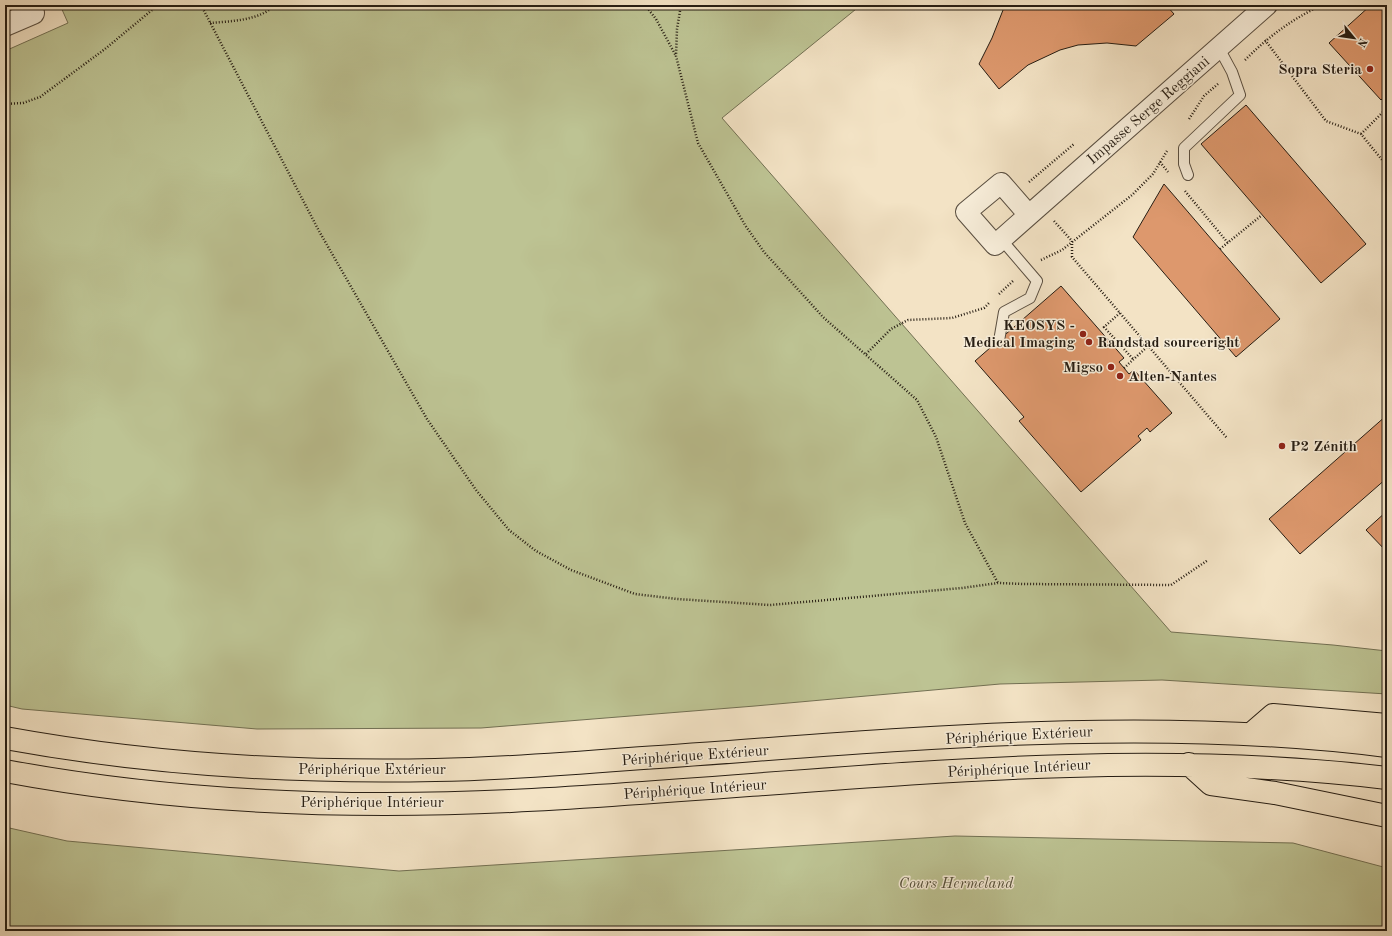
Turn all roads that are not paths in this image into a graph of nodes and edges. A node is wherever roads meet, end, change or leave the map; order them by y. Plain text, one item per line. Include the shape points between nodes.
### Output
1 (30, 5) edge
2 (1267, 5) edge
3 (5, 26) edge
4 (1219, 48) junction
5 (1188, 175) dead end
6 (1028, 214) junction
7 (1001, 239) junction
8 (999, 341) dead end
9 (1387, 725) edge
10 (1251, 734) junction
11 (5, 738) edge
12 (1387, 746) edge
13 (1189, 764) junction
14 (5, 771) edge
15 (1387, 778) edge
16 (1387, 816) edge

1 - 3 street via 33,13
2 - 4 street, Impasse Serge Reggiani
4 - 5 lane via 1232,72 1240,95 1184,148 1184,164
4 - 6 street, Impasse Serge Reggiani
6 - 7 street, Impasse Serge Reggiani
6 - 7 street via 1001,183 966,212 995,245
7 - 8 lane via 1037,281 1030,298 1004,312
9 - 10 highway via 1273,715
10 - 11 highway, Périphérique Extérieur via 1103,731 929,739 515,767 358,771 276,769 159,761
10 - 12 highway, Périphérique Extérieur
13 - 14 highway, Périphérique Intérieur via 971,769 510,801 404,803 226,799 106,786
13 - 15 highway, Périphérique Intérieur
13 - 16 highway via 1211,784 1275,793

